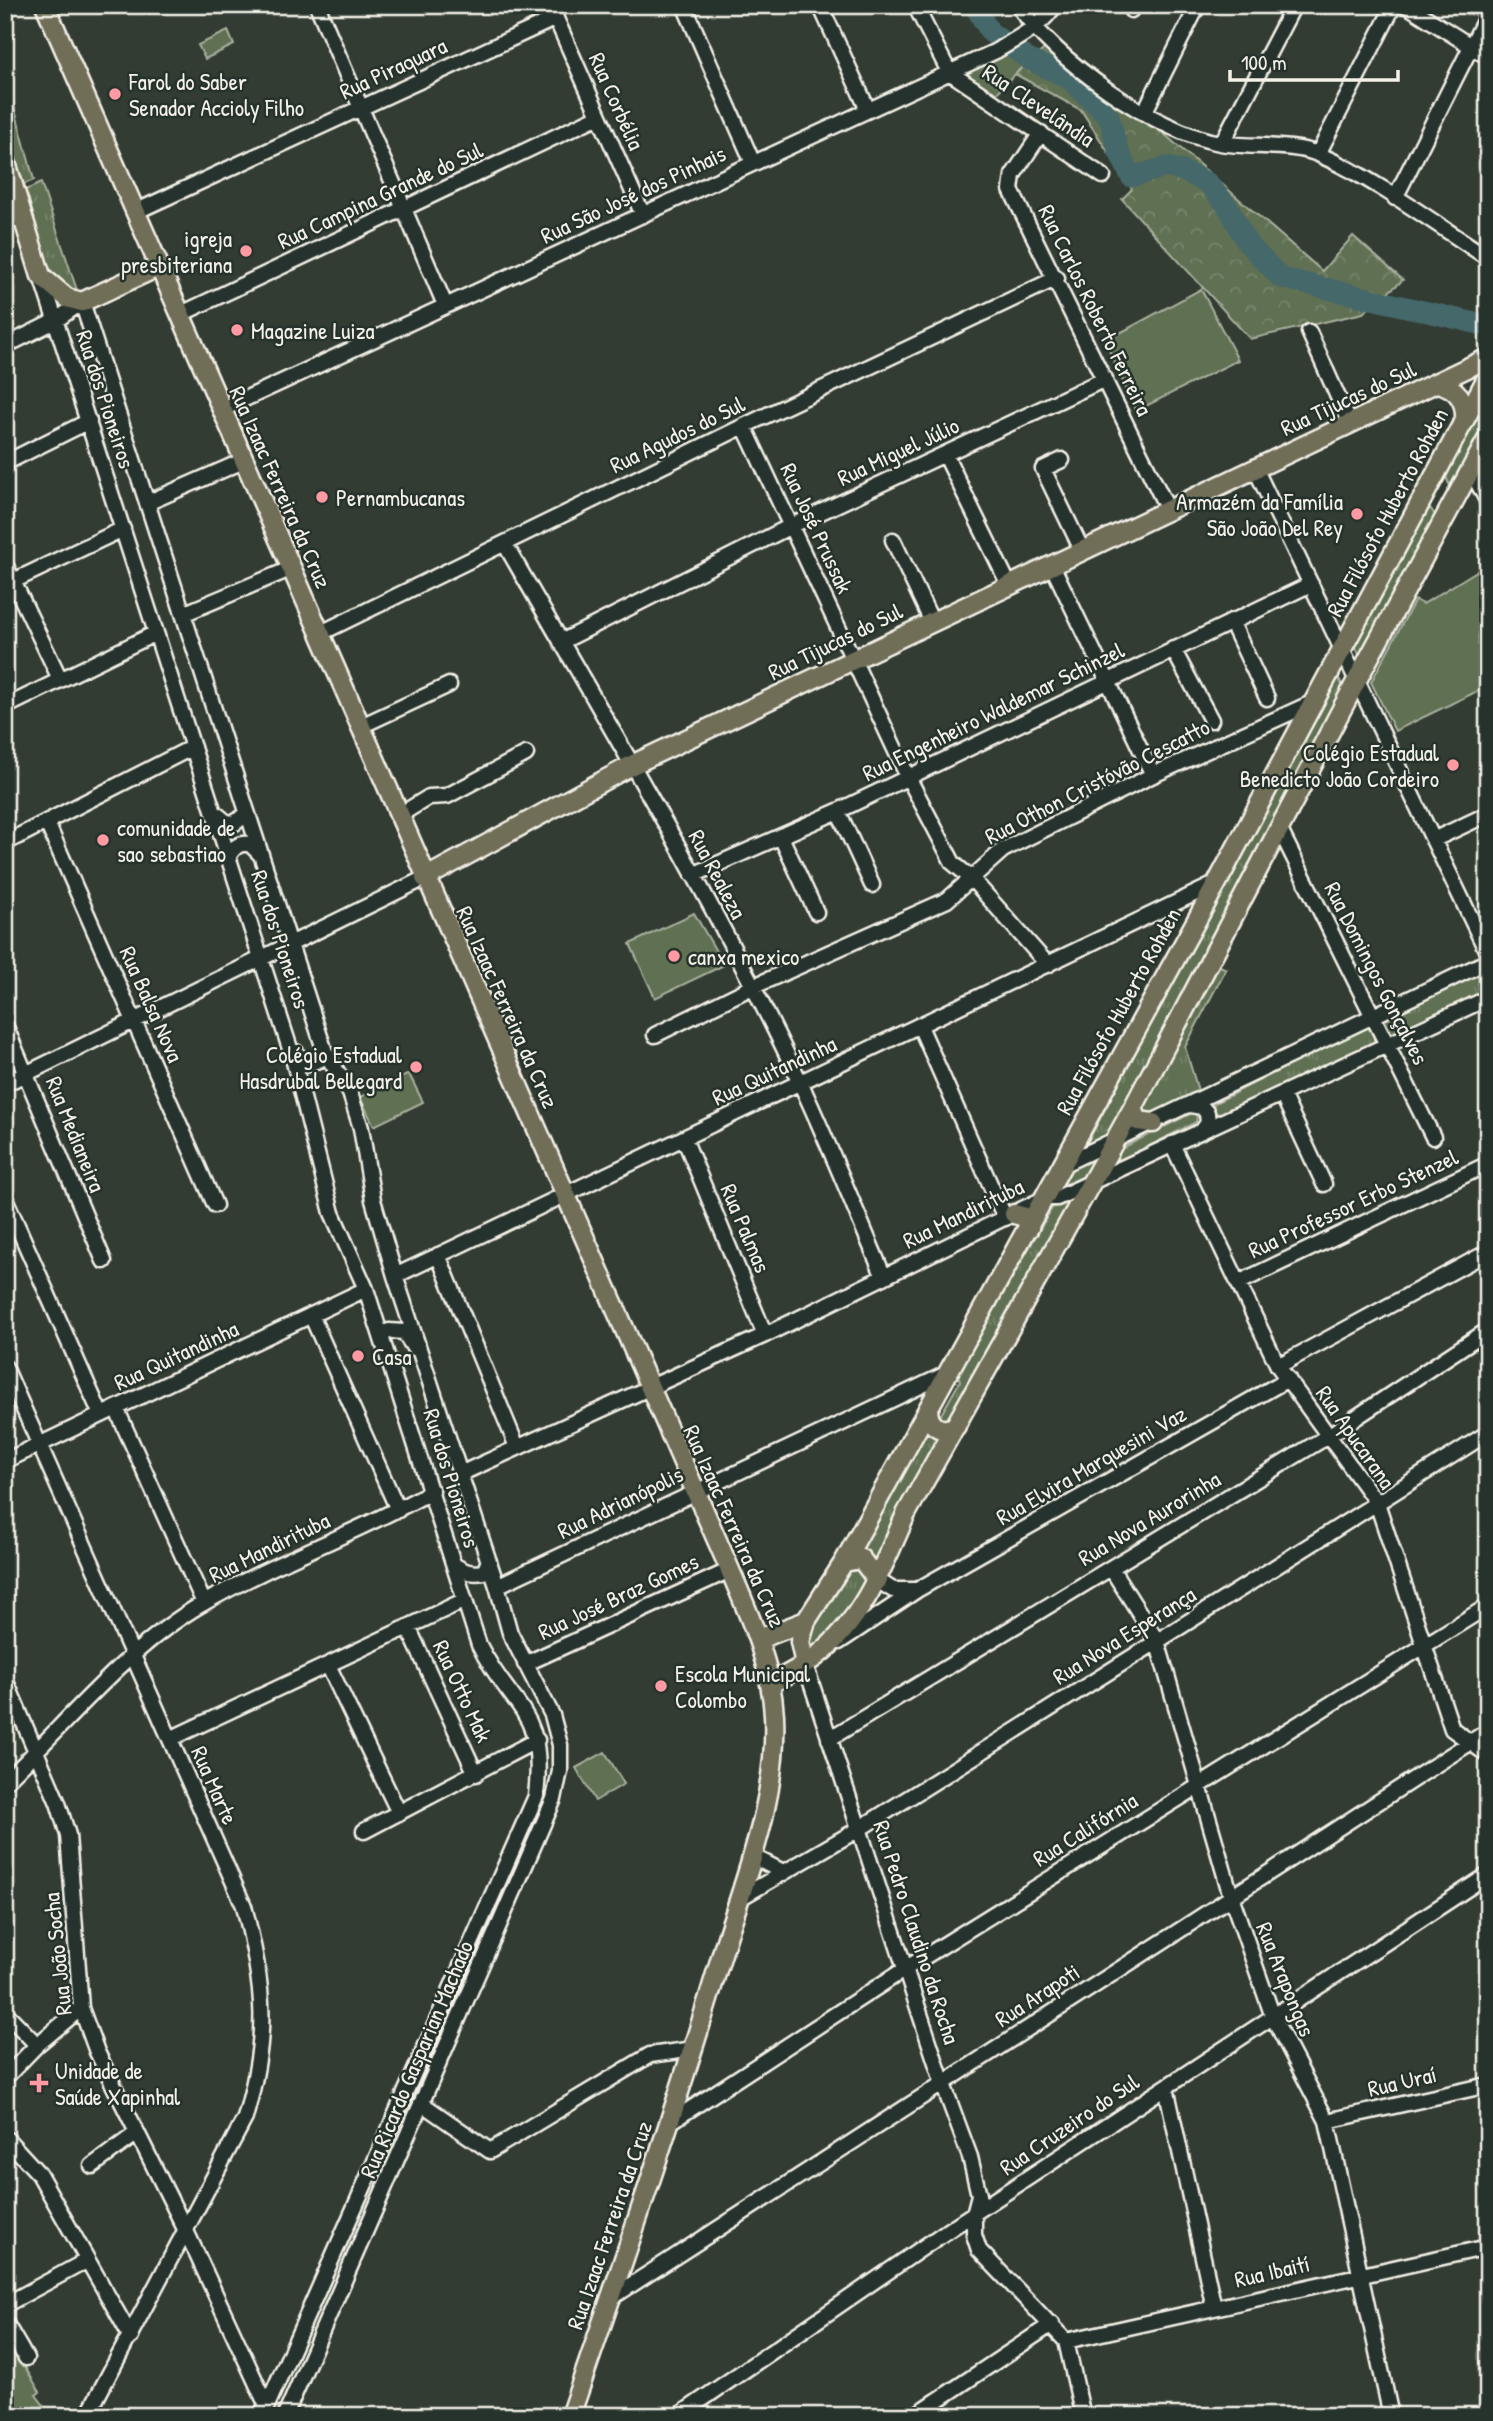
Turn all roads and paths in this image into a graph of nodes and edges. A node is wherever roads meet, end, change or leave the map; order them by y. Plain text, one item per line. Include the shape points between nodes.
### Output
1 (45, 5) edge
2 (317, 5) edge
3 (684, 5) edge
4 (820, 5) edge
5 (915, 5) edge
6 (1018, 5) edge
7 (1055, 5) edge
8 (1198, 5) edge
9 (1294, 5) edge
10 (1394, 5) edge
11 (1406, 5) edge
12 (553, 12) edge
13 (1488, 13) edge
14 (1033, 28) junction
15 (1471, 46) junction
16 (1488, 57) edge
17 (949, 72) junction
18 (361, 108) junction
19 (868, 110) junction
20 (1144, 113) junction
21 (599, 116) junction
22 (1041, 132) junction
23 (1222, 143) junction
24 (1318, 154) junction
25 (5, 159) edge
26 (753, 163) junction
27 (1103, 176) dead end
28 (1395, 198) junction
29 (404, 209) junction
30 (135, 212) junction
31 (23, 215) junction
32 (642, 215) junction
33 (5, 223) edge
34 (1488, 258) edge
35 (158, 267) junction
36 (41, 276) junction
37 (1057, 278) junction
38 (82, 302) junction
39 (445, 305) junction
40 (179, 315) junction
41 (55, 321) junction
42 (1309, 332) dead end
43 (5, 346) edge
44 (1488, 358) edge
45 (1488, 376) edge
46 (1105, 379) junction
47 (1438, 383) junction
48 (221, 410) junction
49 (1465, 419) junction
50 (89, 421) junction
51 (1350, 424) junction
52 (744, 426) junction
53 (1488, 438) edge
54 (945, 454) junction
55 (1062, 460) dead end
56 (243, 461) junction
57 (5, 463) edge
58 (1255, 468) junction
59 (1471, 470) junction
60 (1434, 477) junction
61 (1460, 489) junction
62 (1488, 502) edge
63 (147, 503) junction
64 (1418, 507) junction
65 (1168, 510) junction
66 (1444, 521) junction
67 (791, 526) junction
68 (123, 529) junction
69 (893, 540) dead end
70 (505, 544) junction
71 (1082, 550) junction
72 (5, 565) edge
73 (1052, 565) junction
74 (290, 569) junction
75 (9, 583) edge
76 (1311, 584) junction
77 (1009, 586) junction
78 (183, 614) junction
79 (1231, 621) junction
80 (932, 622) junction
81 (156, 633) junction
82 (318, 634) junction
83 (561, 642) junction
84 (1341, 648) junction
85 (1173, 649) junction
86 (855, 659) junction
87 (60, 679) junction
88 (1109, 679) junction
89 (1357, 680) junction
90 (449, 685) dead end
91 (1267, 698) dead end
92 (1314, 702) junction
93 (5, 707) edge
94 (1211, 720) dead end
95 (1265, 722) junction
96 (359, 727) junction
97 (1296, 736) junction
98 (193, 747) junction
99 (526, 754) dead end
100 (632, 765) junction
101 (1153, 775) junction
102 (908, 777) junction
103 (213, 811) junction
104 (838, 811) junction
105 (247, 813) junction
106 (1488, 814) edge
107 (398, 816) junction
108 (47, 822) junction
109 (1280, 830) junction
110 (781, 837) junction
111 (1433, 840) junction
112 (5, 843) edge
113 (228, 857) junction
114 (262, 858) junction
115 (693, 875) junction
116 (425, 878) junction
117 (972, 879) junction
118 (1217, 883) junction
119 (872, 885) dead end
120 (1174, 905) junction
121 (816, 912) dead end
122 (1201, 914) junction
123 (289, 943) junction
124 (1488, 954) edge
125 (260, 957) junction
126 (1488, 961) edge
127 (1048, 965) junction
128 (752, 987) junction
129 (1488, 998) edge
130 (1373, 1016) junction
131 (134, 1019) junction
132 (281, 1019) junction
133 (5, 1026) edge
134 (920, 1026) junction
135 (655, 1035) dead end
136 (1387, 1046) junction
137 (325, 1052) junction
138 (26, 1073) junction
139 (800, 1083) junction
140 (5, 1084) edge
141 (1282, 1094) junction
142 (1190, 1105) junction
143 (1133, 1108) junction
144 (1153, 1123) junction
145 (1202, 1131) junction
146 (1433, 1137) dead end
147 (684, 1138) junction
148 (1115, 1142) junction
149 (1172, 1144) junction
150 (1488, 1164) edge
151 (1060, 1166) junction
152 (1094, 1181) junction
153 (1324, 1184) dead end
154 (564, 1195) junction
155 (5, 1198) edge
156 (1045, 1198) junction
157 (215, 1205) dead end
158 (1009, 1216) junction
159 (1029, 1228) junction
160 (1488, 1252) edge
161 (438, 1255) junction
162 (104, 1261) dead end
163 (395, 1276) junction
164 (884, 1277) junction
165 (1238, 1283) junction
166 (366, 1289) junction
167 (311, 1315) junction
168 (1488, 1330) edge
169 (381, 1335) junction
170 (765, 1335) junction
171 (1278, 1366) junction
172 (5, 1367) edge
173 (946, 1374) junction
174 (1287, 1380) junction
175 (429, 1381) junction
176 (648, 1388) junction
177 (915, 1388) junction
178 (116, 1408) junction
179 (929, 1408) junction
180 (101, 1415) junction
181 (956, 1426) junction
182 (1488, 1433) edge
183 (1328, 1436) junction
184 (40, 1444) junction
185 (517, 1447) junction
186 (5, 1461) edge
187 (460, 1474) junction
188 (432, 1491) junction
189 (693, 1492) junction
190 (1377, 1503) junction
191 (398, 1510) junction
192 (489, 1561) junction
193 (844, 1562) junction
194 (454, 1565) junction
195 (1111, 1569) junction
196 (730, 1570) junction
197 (877, 1580) junction
198 (497, 1586) junction
199 (917, 1590) junction
200 (465, 1600) junction
201 (204, 1603) junction
202 (1488, 1605) edge
203 (806, 1621) junction
204 (408, 1627) junction
205 (759, 1639) junction
206 (1157, 1641) junction
207 (1426, 1646) junction
208 (133, 1655) junction
209 (812, 1660) junction
210 (525, 1664) junction
211 (328, 1665) junction
212 (5, 1679) edge
213 (772, 1683) junction
214 (552, 1715) joint
215 (531, 1721) joint
216 (1488, 1731) edge
217 (170, 1739) junction
218 (829, 1739) junction
219 (537, 1740) junction
220 (1469, 1744) junction
221 (37, 1752) junction
222 (1488, 1755) edge
223 (476, 1774) junction
224 (5, 1782) edge
225 (1200, 1785) junction
226 (399, 1813) junction
227 (859, 1829) junction
228 (365, 1831) dead end
229 (752, 1856) junction
230 (783, 1872) junction
231 (1488, 1875) edge
232 (1231, 1896) junction
233 (740, 1898) junction
234 (905, 1969) junction
235 (81, 2008) junction
236 (5, 2012) edge
237 (1273, 2017) junction
238 (37, 2045) junction
239 (694, 2049) junction
240 (5, 2078) edge
241 (683, 2084) junction
242 (943, 2084) junction
243 (1488, 2085) edge
244 (1166, 2087) junction
245 (709, 2095) junction
246 (421, 2103) junction
247 (1327, 2121) junction
248 (669, 2123) junction
249 (137, 2133) junction
250 (5, 2137) edge
251 (92, 2166) dead end
252 (974, 2214) junction
253 (187, 2232) junction
254 (1488, 2247) edge
255 (86, 2261) junction
256 (1361, 2275) junction
257 (611, 2298) junction
258 (5, 2305) edge
259 (1213, 2308) junction
260 (5, 2322) edge
261 (1052, 2324) junction
262 (131, 2337) junction
263 (1066, 2341) junction
264 (26, 2358) dead end
265 (264, 2411) edge
266 (88, 2416) edge
267 (285, 2416) edge
268 (570, 2416) edge
269 (678, 2416) edge
270 (914, 2416) edge
271 (1083, 2416) edge
272 (1391, 2416) edge

1 - 30 main road, Rua Izaac Ferreira da Cruz
2 - 18 street
3 - 26 street
4 - 19 street
5 - 17 street
6 - 14 street
7 - 14 street, Rua São José dos Pinhais
8 - 20 street
9 - 23 street
10 - 24 street
11 - 15 street
12 - 18 street, Rua Piraquara
12 - 21 street, Rua Corbélia
13 - 15 street
14 - 17 street, Rua São José dos Pinhais
14 - 20 street via 1117,97
15 - 16 street
15 - 28 street
17 - 19 street, Rua São José dos Pinhais
17 - 22 street, Rua Clevelândia
18 - 29 street
18 - 30 street, Rua Piraquara
19 - 26 street, Rua São José dos Pinhais
20 - 23 street via 1190,137
21 - 29 street, Rua Campina Grande do Sul
21 - 32 street, Rua Corbélia
22 - 27 street, Rua Clevelândia
22 - 37 street, Rua Carlos Roberto Ferreira via 1010,183
23 - 24 street
24 - 28 street
25 - 31 main road, Rua dos Pioneiros
26 - 32 street, Rua São José dos Pinhais
28 - 34 street
29 - 39 street
29 - 40 street, Rua Campina Grande do Sul
30 - 35 main road, Rua Izaac Ferreira da Cruz
31 - 33 street
31 - 36 main road, Rua dos Pioneiros
32 - 39 street, Rua São José dos Pinhais
35 - 38 main road
35 - 40 main road, Rua Izaac Ferreira da Cruz
36 - 38 main road via 67,298
36 - 41 street, Rua dos Pioneiros
37 - 46 street, Rua Carlos Roberto Ferreira
37 - 52 street, Rua Agudos do Sul
38 - 41 street
38 - 63 street, Rua dos Pioneiros
39 - 48 street, Rua São José dos Pinhais
40 - 48 main road, Rua Izaac Ferreira da Cruz
41 - 43 street
41 - 50 street, Rua dos Pioneiros
42 - 51 street
44 - 47 main road, Rua Tijucas do Sul
45 - 49 main road, Rua Filósofo Huberto Rohden
46 - 54 street, Rua Miguel Júlio
46 - 65 street, Rua Carlos Roberto Ferreira
47 - 49 main road, Rua Tijucas do Sul via 1462,399
47 - 51 main road, Rua Tijucas do Sul
48 - 56 main road, Rua Izaac Ferreira da Cruz
49 - 60 main road, Rua Filósofo Huberto Rohden
50 - 57 street
50 - 68 street, Rua dos Pioneiros
51 - 58 main road, Rua Tijucas do Sul
52 - 67 street, Rua José Prussak
52 - 70 street, Rua Agudos do Sul
53 - 59 main road
54 - 67 street, Rua Miguel Júlio
54 - 77 street
55 - 71 street via 1043,469
56 - 63 street
56 - 74 main road, Rua Izaac Ferreira da Cruz
58 - 65 main road, Rua Tijucas do Sul
58 - 76 street
59 - 61 main road
59 - 62 street
60 - 61 main road via 1443,490
60 - 64 main road, Rua Filósofo Huberto Rohden
61 - 66 main road
63 - 78 street, Rua dos Pioneiros
64 - 66 main road via 1430,501 1438,505
64 - 84 main road, Rua Filósofo Huberto Rohden
65 - 71 main road, Rua Tijucas do Sul
66 - 89 main road
67 - 83 street, Rua Miguel Júlio
67 - 86 street, Rua José Prussak
68 - 75 street
68 - 81 street, Rua dos Pioneiros
69 - 80 street
70 - 82 street, Rua Agudos do Sul
70 - 83 street, Rua Realeza
71 - 73 main road, Rua Tijucas do Sul
72 - 75 street
73 - 77 main road, Rua Tijucas do Sul
73 - 88 street
74 - 78 street
74 - 82 main road, Rua Izaac Ferreira da Cruz
75 - 87 street
76 - 79 street, Rua Engenheiro Waldemar Schinzel
76 - 84 street
77 - 80 main road, Rua Tijucas do Sul
78 - 105 street, Rua dos Pioneiros
79 - 85 street, Rua Engenheiro Waldemar Schinzel
79 - 91 street
80 - 86 main road, Rua Tijucas do Sul
81 - 87 street
81 - 98 street, Rua dos Pioneiros
82 - 96 main road, Rua Izaac Ferreira da Cruz
83 - 100 street, Rua Realeza
84 - 89 street
84 - 92 main road, Rua Filósofo Huberto Rohden
85 - 88 street, Rua Engenheiro Waldemar Schinzel
85 - 94 street
86 - 100 main road, Rua Tijucas do Sul
86 - 102 street, Rua José Prussak
87 - 93 street
88 - 101 street
88 - 102 street, Rua Engenheiro Waldemar Schinzel
89 - 109 main road
89 - 111 street
90 - 96 street
92 - 95 street, Rua Othon Cristóvão Cescatto
92 - 97 main road, Rua Filósofo Huberto Rohden
95 - 97 street via 1285,722
95 - 101 street, Rua Othon Cristóvão Cescatto
96 - 107 main road, Rua Izaac Ferreira da Cruz
97 - 118 main road, Rua Filósofo Huberto Rohden
98 - 103 street, Rua dos Pioneiros
98 - 108 street
99 - 107 street via 447,796 429,797
100 - 115 street, Rua Realeza
100 - 116 main road, Rua Tijucas do Sul
101 - 117 street, Rua Othon Cristóvão Cescatto via 1003,850
102 - 104 street, Rua Engenheiro Waldemar Schinzel
102 - 117 street, Rua José Prussak via 953,863
103 - 105 street via 235,823
103 - 113 street, Rua dos Pioneiros
104 - 110 street, Rua Engenheiro Waldemar Schinzel
104 - 119 street
105 - 114 street, Rua dos Pioneiros
106 - 111 street
107 - 116 main road, Rua Izaac Ferreira da Cruz
108 - 112 street
108 - 131 street, Rua Balsa Nova
109 - 130 street, Rua Domingos Gonçalves
109 - 143 main road
110 - 115 street, Rua Engenheiro Waldemar Schinzel
110 - 121 street
111 - 124 street
113 - 114 street via 233,848 250,844
113 - 125 street, Rua dos Pioneiros
114 - 123 street, Rua dos Pioneiros
115 - 128 street, Rua Realeza
116 - 123 street, Rua Tijucas do Sul
116 - 154 main road, Rua Izaac Ferreira da Cruz
117 - 127 street, Rua José Prussak
117 - 128 street, Rua Othon Cristóvão Cescatto via 947,900
118 - 120 street, Rua Quitandinha
118 - 122 main road, Rua Filósofo Huberto Rohden
120 - 122 street via 1193,903
120 - 127 street, Rua Quitandinha
122 - 151 main road, Rua Filósofo Huberto Rohden
123 - 125 street, Rua Tijucas do Sul
123 - 137 street, Rua dos Pioneiros
125 - 131 street, Rua Tijucas do Sul
125 - 132 street, Rua dos Pioneiros
126 - 130 street
127 - 134 street, Rua Quitandinha
128 - 135 street, Rua Othon Cristóvão Cescatto
128 - 139 street, Rua Realeza
129 - 136 street, Rua Mandirituba
130 - 136 street, Rua Domingos Gonçalves
130 - 142 street
131 - 138 street, Rua Tijucas do Sul
131 - 157 street, Rua Balsa Nova
132 - 137 street via 299,1061 312,1064
132 - 166 street, Rua dos Pioneiros via 324,1189
133 - 138 street, Rua Medianeira
134 - 139 street, Rua Quitandinha
134 - 158 street
136 - 141 street, Rua Mandirituba
136 - 146 street, Rua Domingos Gonçalves
137 - 163 street, Rua dos Pioneiros via 358,1116 373,1200
138 - 140 street, Rua Tijucas do Sul
138 - 162 street, Rua Medianeira
139 - 147 street, Rua Quitandinha
139 - 164 street, Rua Realeza
141 - 145 street, Rua Mandirituba
141 - 153 street
142 - 144 street
142 - 145 street via 1207,1113 1208,1123
143 - 144 main road via 1138,1121
143 - 148 main road
144 - 148 street
145 - 149 street, Rua Mandirituba
147 - 154 street, Rua Quitandinha
147 - 170 street, Rua Palmas
148 - 151 street
148 - 152 main road
149 - 152 street, Rua Mandirituba
149 - 165 street, Rua Apucarana
150 - 165 street, Rua Professor Erbo Stenzel
151 - 156 main road, Rua Filósofo Huberto Rohden
152 - 156 street, Rua Mandirituba via 1057,1198
152 - 181 main road
154 - 161 street, Rua Quitandinha
154 - 176 main road, Rua Izaac Ferreira da Cruz
155 - 180 street
156 - 158 street, Rua Mandirituba
156 - 159 main road, Rua Filósofo Huberto Rohden
158 - 159 main road via 1025,1217
158 - 164 street, Rua Mandirituba
159 - 173 main road, Rua Filósofo Huberto Rohden
160 - 171 street
161 - 163 street, Rua Quitandinha
161 - 185 street
163 - 175 street, Rua dos Pioneiros
164 - 170 street, Rua Mandirituba
165 - 171 street, Rua Apucarana
166 - 167 street, Rua Quitandinha
166 - 169 street, Rua dos Pioneiros
167 - 178 street, Rua Quitandinha
167 - 191 street
168 - 183 street, Rua Nova Aurorinha
169 - 175 street via 404,1332
169 - 188 street, Rua dos Pioneiros
170 - 176 street, Rua Mandirituba
171 - 174 street, Rua Apucarana
172 - 184 street, Rua Marte
173 - 177 street, Rua Adrianópolis
173 - 179 main road, Rua Filósofo Huberto Rohden
174 - 183 street, Rua Apucarana
174 - 199 street, Rua Elvira Marquesini Vaz
175 - 187 street, Rua dos Pioneiros
176 - 185 street, Rua Mandirituba
176 - 189 main road, Rua Izaac Ferreira da Cruz
177 - 179 street via 924,1393
177 - 189 street, Rua Adrianópolis
178 - 180 street, Rua Quitandinha
178 - 201 street
179 - 181 main road via 929,1420 936,1427
179 - 193 main road, Rua Filósofo Huberto Rohden
180 - 184 street, Rua Quitandinha
181 - 197 main road via 906,1514
182 - 190 street, Rua Nova Esperança
183 - 190 street, Rua Apucarana
183 - 195 street, Rua Nova Aurorinha
184 - 186 street, Rua Quitandinha
184 - 208 street, Rua Marte
185 - 187 street, Rua Mandirituba
187 - 192 street, Rua dos Pioneiros
188 - 191 street, Rua Mandirituba
188 - 194 street, Rua dos Pioneiros
189 - 196 main road, Rua Izaac Ferreira da Cruz
189 - 198 street, Rua Adrianópolis
190 - 206 street, Rua Nova Esperança
190 - 207 street, Rua Apucarana
191 - 201 street, Rua Mandirituba
192 - 194 street via 484,1572
192 - 198 street, Rua dos Pioneiros
193 - 197 main road via 861,1559
193 - 203 main road, Rua Filósofo Huberto Rohden
194 - 200 street, Rua dos Pioneiros
195 - 206 street, Rua Arapongas
195 - 218 street, Rua Nova Aurorinha
196 - 205 main road, Rua Izaac Ferreira da Cruz
196 - 210 street, Rua José Braz Gomes
197 - 199 street via 893,1590
197 - 209 main road via 853,1617
198 - 210 street, Rua dos Pioneiros via 510,1633
199 - 209 street, Rua Elvira Marquesini Vaz
200 - 204 street
200 - 215 street, Rua dos Pioneiros via 493,1673
201 - 208 street, Rua Mandirituba
202 - 207 street, Rua Califórnia
203 - 205 main road
203 - 209 main road via 800,1643
204 - 211 street
204 - 223 street, Rua Otto Mak
205 - 213 main road, Rua Izaac Ferreira da Cruz
206 - 225 street, Rua Arapongas
206 - 227 street, Rua Nova Esperança
207 - 220 street, Rua Apucarana via 1452,1729
207 - 225 street, Rua Califórnia
208 - 217 street, Rua Marte
208 - 221 street, Rua Mandirituba
209 - 213 main road
209 - 218 street, Rua Pedro Claudino da Rocha
210 - 214 street, Rua dos Pioneiros
211 - 217 street
211 - 226 street
212 - 221 street, Rua João Socha
213 - 229 main road, Rua Izaac Ferreira da Cruz via 771,1777
214 - 246 street, Rua Ricardo Gasparian Machado via 560,1771 554,1799
215 - 219 street, Rua Ricardo Gasparian Machado
216 - 220 street, Rua Arapoti
217 - 253 street, Rua Marte via 244,1906 260,1969 263,2032 259,2069 245,2118
218 - 227 street, Rua Pedro Claudino da Rocha
219 - 223 street
219 - 265 street, Rua Ricardo Gasparian Machado via 536,1796
220 - 222 street, Rua Apucarana
220 - 232 street, Rua Arapoti
221 - 224 street, Rua Mandirituba
221 - 235 street, Rua João Socha via 68,1835
223 - 226 street
225 - 232 street, Rua Arapongas
225 - 234 street, Rua Califórnia
226 - 228 street
227 - 230 street, Rua Nova Esperança
227 - 234 street, Rua Pedro Claudino da Rocha
229 - 230 street
229 - 233 main road, Rua Izaac Ferreira da Cruz
230 - 233 street, Rua Nova Esperança
231 - 237 street, Rua Cruzeiro do Sul
232 - 237 street, Rua Arapongas
232 - 242 street, Rua Arapoti
233 - 239 main road, Rua Izaac Ferreira da Cruz
234 - 242 street, Rua Pedro Claudino da Rocha
234 - 245 street, Rua Califórnia
235 - 238 street
235 - 249 street, Rua João Socha
236 - 238 street
237 - 244 street, Rua Cruzeiro do Sul
237 - 247 street, Rua Arapongas
238 - 240 street
239 - 241 main road, Rua Izaac Ferreira da Cruz
239 - 246 street via 650,2055 490,2151
241 - 245 street
241 - 248 main road, Rua Izaac Ferreira da Cruz
242 - 252 street, Rua Pedro Claudino da Rocha via 979,2194
242 - 257 street, Rua Arapoti
243 - 247 street, Rua Uraí
244 - 252 street, Rua Cruzeiro do Sul
244 - 259 street
245 - 248 street, Rua Califórnia
246 - 267 street, Rua Ricardo Gasparian Machado
247 - 256 street, Rua Arapongas
248 - 257 main road, Rua Izaac Ferreira da Cruz
249 - 251 street
249 - 253 street, Rua João Socha
250 - 255 street via 38,2174
252 - 261 street, Rua Pedro Claudino da Rocha via 979,2250
252 - 269 street, Rua Cruzeiro do Sul
253 - 262 street, Rua Marte
253 - 265 street, Rua João Socha
254 - 256 street, Rua Ibaití
255 - 258 street
255 - 262 street
256 - 259 street, Rua Ibaití
256 - 272 street, Rua Arapongas
257 - 268 main road, Rua Izaac Ferreira da Cruz
259 - 263 street, Rua Ibaití
260 - 264 street
261 - 263 street, Rua Pedro Claudino da Rocha
261 - 270 street
262 - 266 street, Rua Marte
263 - 271 street

